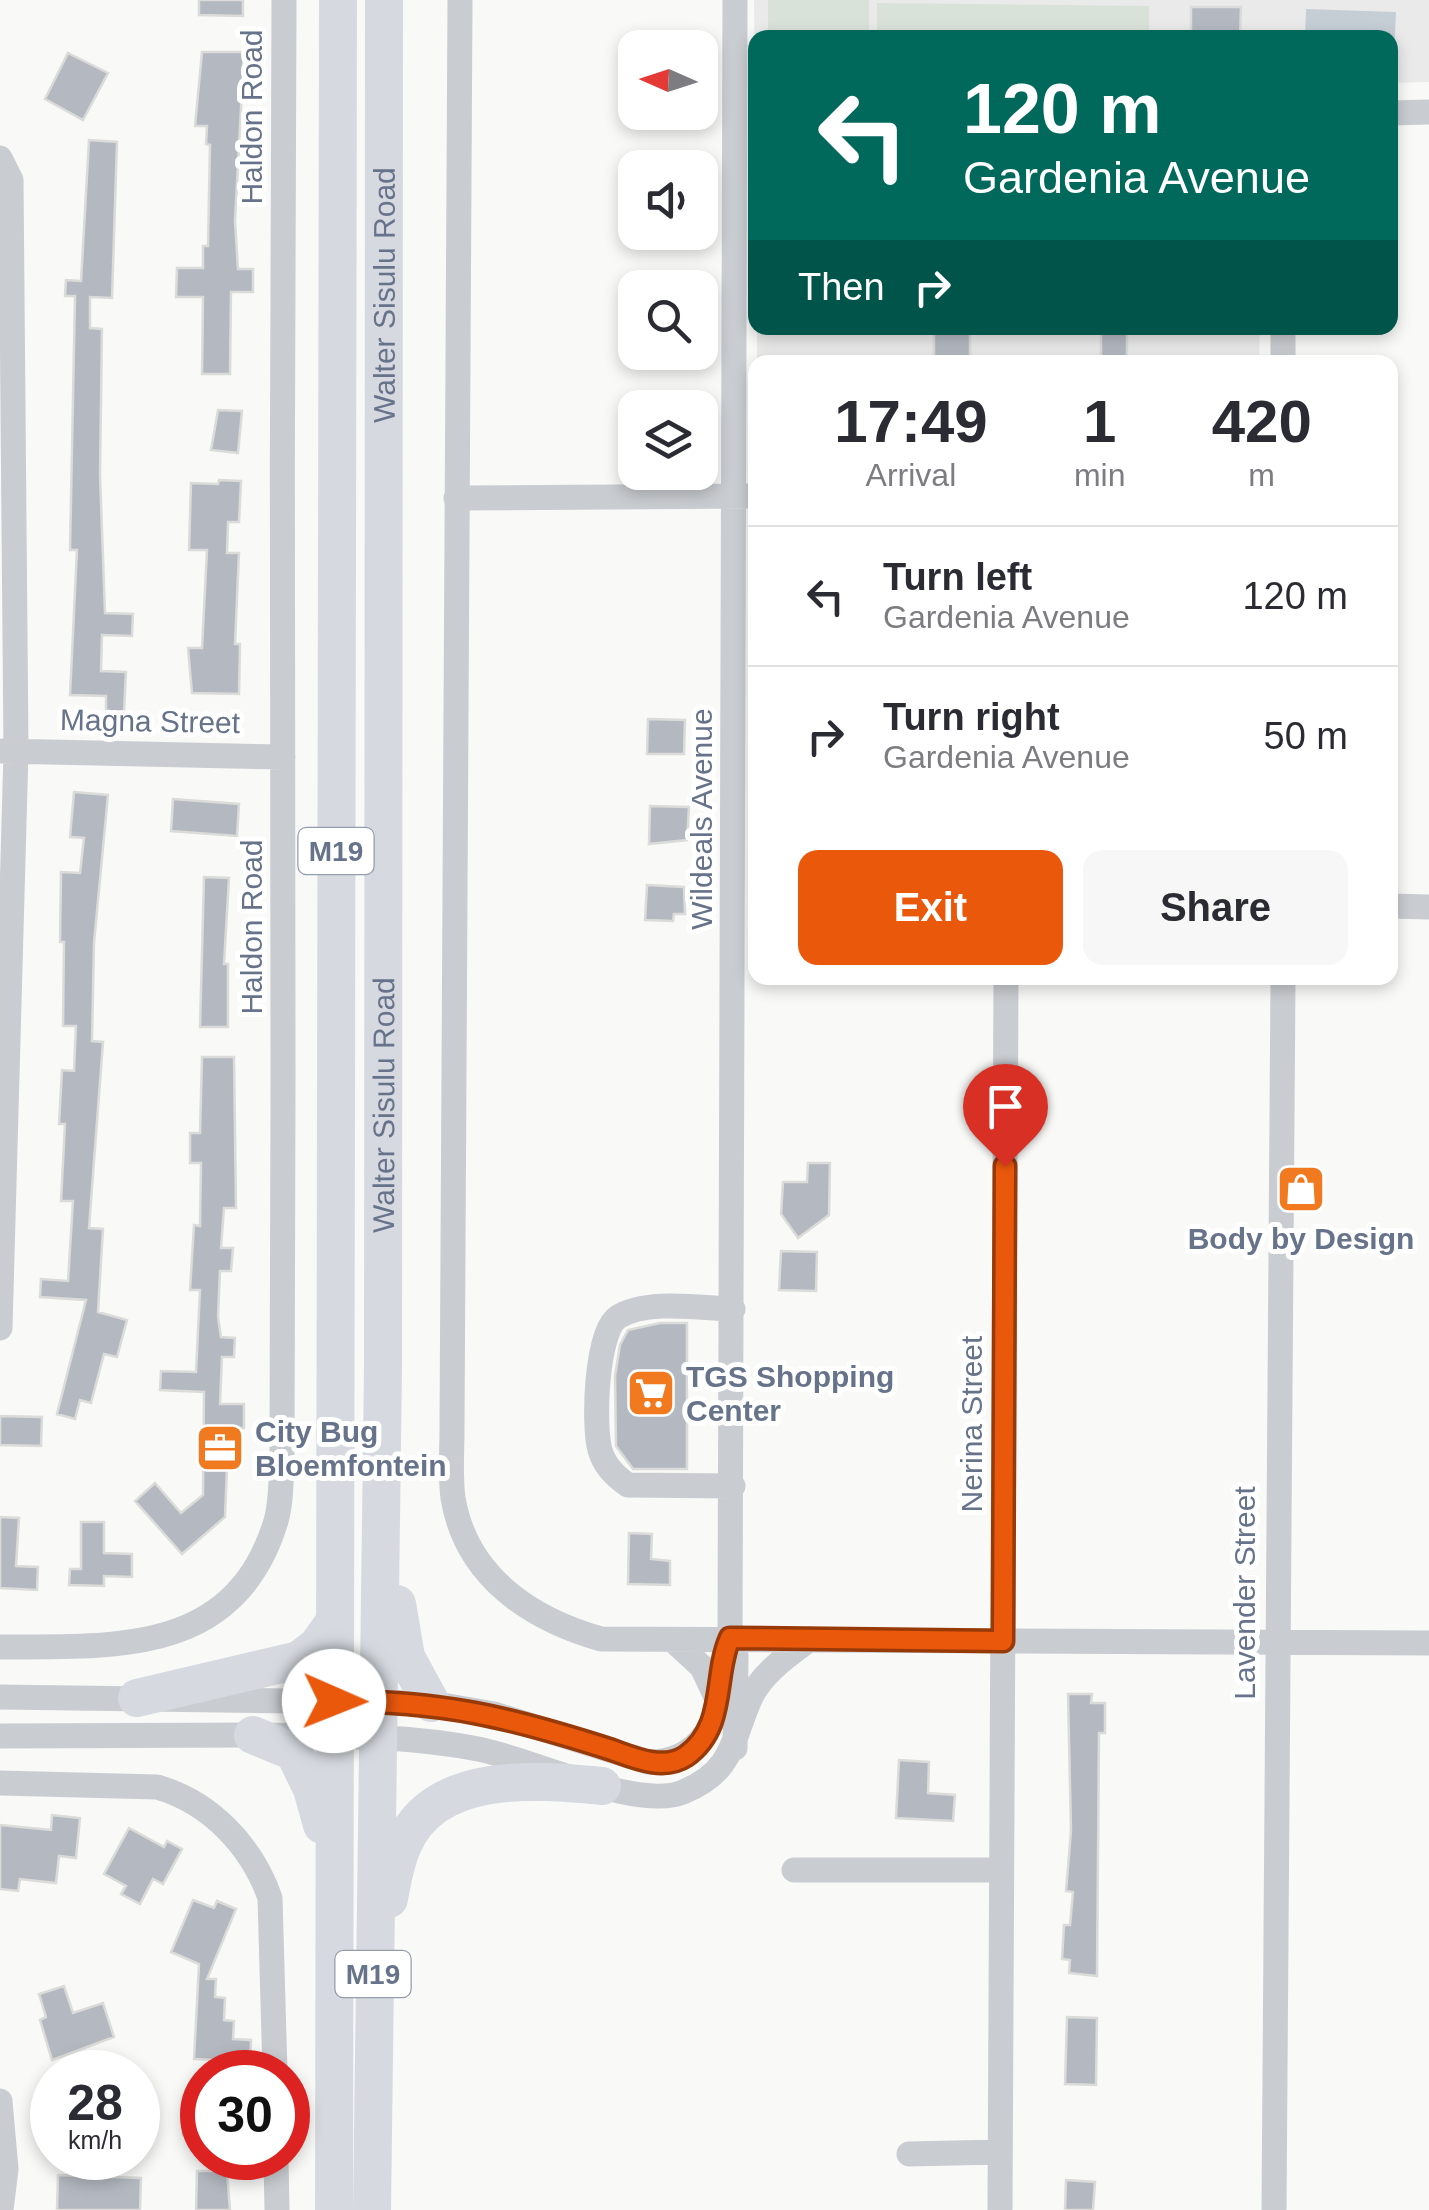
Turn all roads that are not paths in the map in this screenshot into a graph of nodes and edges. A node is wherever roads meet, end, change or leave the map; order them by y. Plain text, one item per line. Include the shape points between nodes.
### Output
1 (284, 0) edge
2 (338, 0) edge
3 (384, 0) edge
4 (460, 0) edge
5 (736, 0) edge
6 (1429, 112) edge
7 (1398, 113) edge
8 (0, 158) edge
9 (7, 463) edge
10 (744, 495) edge
11 (456, 498) junction
12 (745, 556) edge
13 (8, 751) edge
14 (283, 756) junction
15 (744, 904) edge
16 (1398, 906) edge
17 (1429, 907) edge
18 (1006, 985) edge
19 (1283, 985) edge
20 (5, 1100) edge
21 (732, 1308) junction
22 (0, 1328) edge
23 (383, 1367) junction
24 (733, 1486) junction
25 (335, 1621) junction
26 (730, 1638) junction
27 (810, 1639) junction
28 (674, 1641) junction
29 (1003, 1641) junction
30 (1275, 1642) junction
31 (1429, 1643) edge
32 (0, 1647) edge
33 (0, 1697) edge
34 (137, 1698) junction
35 (431, 1703) junction
36 (720, 1704) junction
37 (334, 1719) junction
38 (378, 1720) junction
39 (0, 1736) edge
40 (253, 1736) junction
41 (735, 1748) junction
42 (0, 1783) edge
43 (602, 1786) junction
44 (794, 1870) dead end
45 (1000, 1870) junction
46 (335, 1922) junction
47 (372, 2021) junction
48 (274, 2050) edge
49 (0, 2101) edge
50 (1000, 2152) junction
51 (910, 2154) dead end
52 (276, 2180) edge
53 (1, 2210) edge
54 (276, 2210) edge
55 (334, 2210) edge
56 (372, 2210) edge
57 (1000, 2210) edge
58 (1274, 2210) edge

1 - 14 street, Haldon Road
2 - 25 highway, Walter Sisulu Road / M19
3 - 23 highway, Walter Sisulu Road / M19
4 - 11 street
5 - 10 street, Wildeals Avenue
6 - 7 street
8 - 9 street via 11,180
9 - 13 street
10 - 11 street
10 - 12 street, Wildeals Avenue
11 - 28 street via 453,1498 490,1578 522,1608 601,1639
12 - 15 street, Wildeals Avenue
13 - 14 street, Magna Street
13 - 20 street
14 - 32 street, Haldon Road via 277,1518 240,1585 183,1630 114,1646
15 - 21 street, Wildeals Avenue
16 - 17 street
18 - 29 street, Nerina Street
19 - 30 street, Lavender Street
20 - 22 street
21 - 24 street, Wildeals Avenue
21 - 24 street via 656,1308 622,1314 610,1324 600,1357 600,1449 628,1485
23 - 35 highway via 397,1611 406,1656
23 - 38 highway, Walter Sisulu Road / M19
24 - 26 street, Wildeals Avenue
25 - 34 highway via 299,1660
25 - 37 highway, Walter Sisulu Road / M19
26 - 27 street
26 - 28 street
26 - 36 street via 721,1657
26 - 41 street via 736,1656
27 - 29 street
27 - 41 street via 774,1666 752,1695
28 - 36 street via 702,1667
29 - 30 street
29 - 45 street, Nerina Street
30 - 31 street
30 - 58 street, Lavender Street
33 - 34 street
34 - 37 street
35 - 36 street via 508,1718 648,1762 672,1762 697,1744
35 - 38 street
37 - 38 street
37 - 38 street
37 - 40 street
37 - 46 highway, Walter Sisulu Road / M19
38 - 43 street
38 - 47 highway, Walter Sisulu Road / M19
39 - 40 street
40 - 46 highway via 286,1746 302,1763 322,1826
41 - 43 street via 680,1794 630,1794
42 - 48 street via 157,1787 180,1793 226,1829 261,1872 270,1898
43 - 47 highway via 468,1789 414,1827 389,1896
44 - 45 street
45 - 50 street, Nerina Street
46 - 55 highway, Walter Sisulu Road / M19
47 - 56 highway, Walter Sisulu Road / M19
49 - 53 street via 6,2169
50 - 51 street
50 - 57 street, Nerina Street
52 - 54 street

